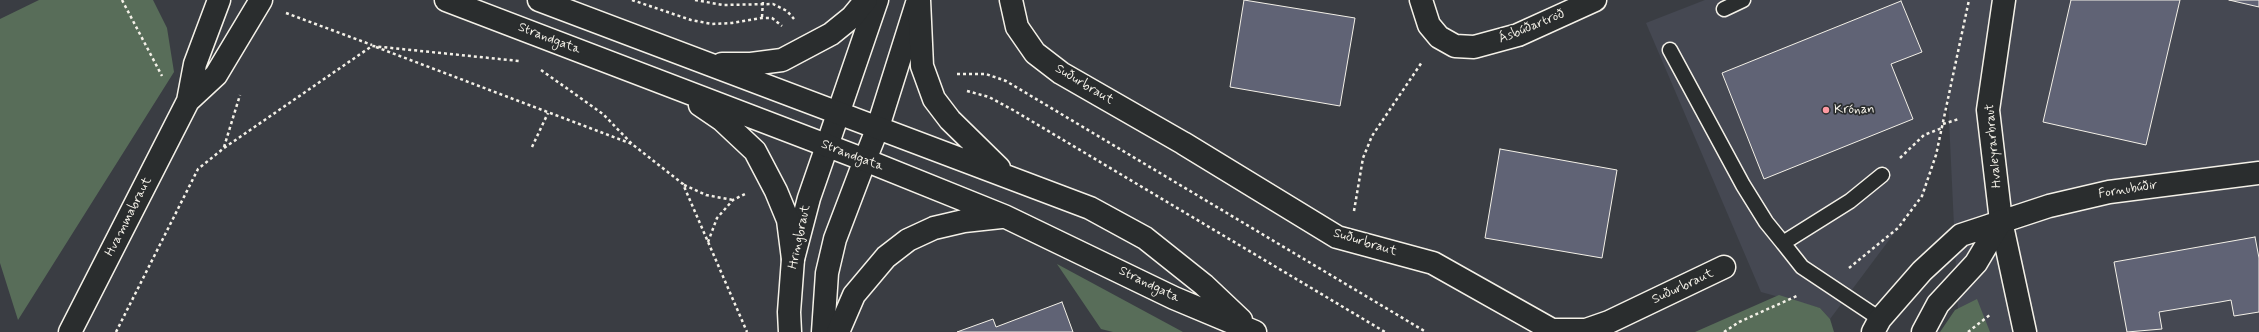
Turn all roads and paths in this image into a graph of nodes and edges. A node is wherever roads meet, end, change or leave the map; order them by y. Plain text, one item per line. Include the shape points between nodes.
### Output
1 (122, 0) edge
2 (219, 0) edge
3 (446, 0) edge
4 (538, 0) edge
5 (632, 0) edge
6 (695, 0) edge
7 (866, 0) edge
8 (877, 0) edge
9 (918, 0) edge
10 (1011, 0) edge
11 (1421, 0) edge
12 (1595, 0) edge
13 (1743, 0) edge
14 (2004, 0) edge
15 (260, 1) edge
16 (763, 2) edge
17 (1724, 9) dead end
18 (289, 14) junction
19 (762, 18) junction
20 (285, 21) dead end
21 (797, 23) dead end
22 (784, 28) dead end
23 (1439, 37) junction
24 (372, 46) junction
25 (1670, 50) dead end
26 (522, 62) dead end
27 (705, 63) junction
28 (536, 67) dead end
29 (167, 73) dead end
30 (953, 74) dead end
31 (671, 86) junction
32 (242, 90) dead end
33 (965, 91) dead end
34 (188, 102) junction
35 (839, 112) junction
36 (548, 113) junction
37 (878, 127) junction
38 (1942, 128) dead end
39 (632, 144) junction
40 (827, 146) junction
41 (532, 147) dead end
42 (224, 148) junction
43 (865, 160) junction
44 (2259, 172) edge
45 (1882, 175) joint
46 (1009, 177) junction
47 (683, 184) junction
48 (752, 191) dead end
49 (733, 200) junction
50 (1004, 216) junction
51 (2001, 221) junction
52 (708, 242) junction
53 (1783, 243) junction
54 (1366, 244) junction
55 (793, 259) junction
56 (1724, 267) dead end
57 (1876, 326) edge
58 (1253, 330) edge
59 (70, 332) edge
60 (116, 332) edge
61 (747, 332) edge
62 (790, 332) edge
63 (823, 332) edge
64 (838, 332) edge
65 (1385, 332) edge
66 (1426, 332) edge
67 (1923, 332) edge
68 (2025, 332) edge

1 - 29 path via 164,80
2 - 34 main road, Hvammabraut via 195,64
3 - 31 main road, Strandgata
4 - 27 main road, Strandgata
5 - 19 path via 690,20 712,24
6 - 16 path via 723,4
7 - 27 main road via 852,17 831,34 782,60 750,64
8 - 35 main road
9 - 37 main road
9 - 46 main road via 922,66 934,99 950,120
10 - 54 main road, Suðurbraut via 1017,27 1035,53 1061,73 1184,143 1337,237
11 - 23 main road, Ásbúðartröð via 1429,25
12 - 23 main road, Ásbúðartröð via 1518,35 1474,47 1454,46
13 - 17 lane
14 - 51 main road, Hvaleyrarbraut via 1988,110
15 - 18 path
15 - 34 main road, Hvammabraut via 216,75
16 - 19 path
16 - 21 path via 787,11
18 - 20 path
18 - 24 path
19 - 22 path via 772,18
23 - 54 path via 1372,136 1363,158 1352,223
24 - 26 path
24 - 36 path
24 - 42 path
25 - 53 lane via 1743,185 1766,222
27 - 35 main road, Strandgata
28 - 39 path via 603,114
30 - 66 path via 986,74 1006,81
31 - 40 main road, Strandgata
31 - 55 main road via 722,120 755,151 788,220
32 - 42 path
33 - 65 path via 989,97 1013,110
34 - 59 main road, Hvammabraut
35 - 37 main road, Strandgata
35 - 40 main road
36 - 39 path
36 - 41 path
37 - 43 main road
37 - 46 main road, Strandgata
38 - 45 path via 1924,135
39 - 47 path
40 - 43 main road, Strandgata
40 - 55 main road, Hringbraut via 809,198
42 - 60 path via 198,169
43 - 50 main road, Strandgata
43 - 63 main road via 835,239 826,274
44 - 51 main road, Fornubúðir via 2109,192 2049,206
45 - 53 lane via 1850,201
46 - 58 main road, Strandgata via 1090,208 1145,238 1204,285
47 - 49 path via 706,195
47 - 52 path
48 - 49 path
49 - 52 path via 717,218
50 - 58 main road, Strandgata via 1174,298
50 - 64 main road via 934,228 908,240 886,257 854,295
51 - 57 main road, Fornubúðir via 1961,235 1922,271
51 - 67 main road via 1976,263 1938,304
51 - 68 main road
52 - 61 path
53 - 57 lane via 1802,267
54 - 56 main road, Suðurbraut via 1433,262 1552,330 1586,330
55 - 62 main road, Hringbraut

